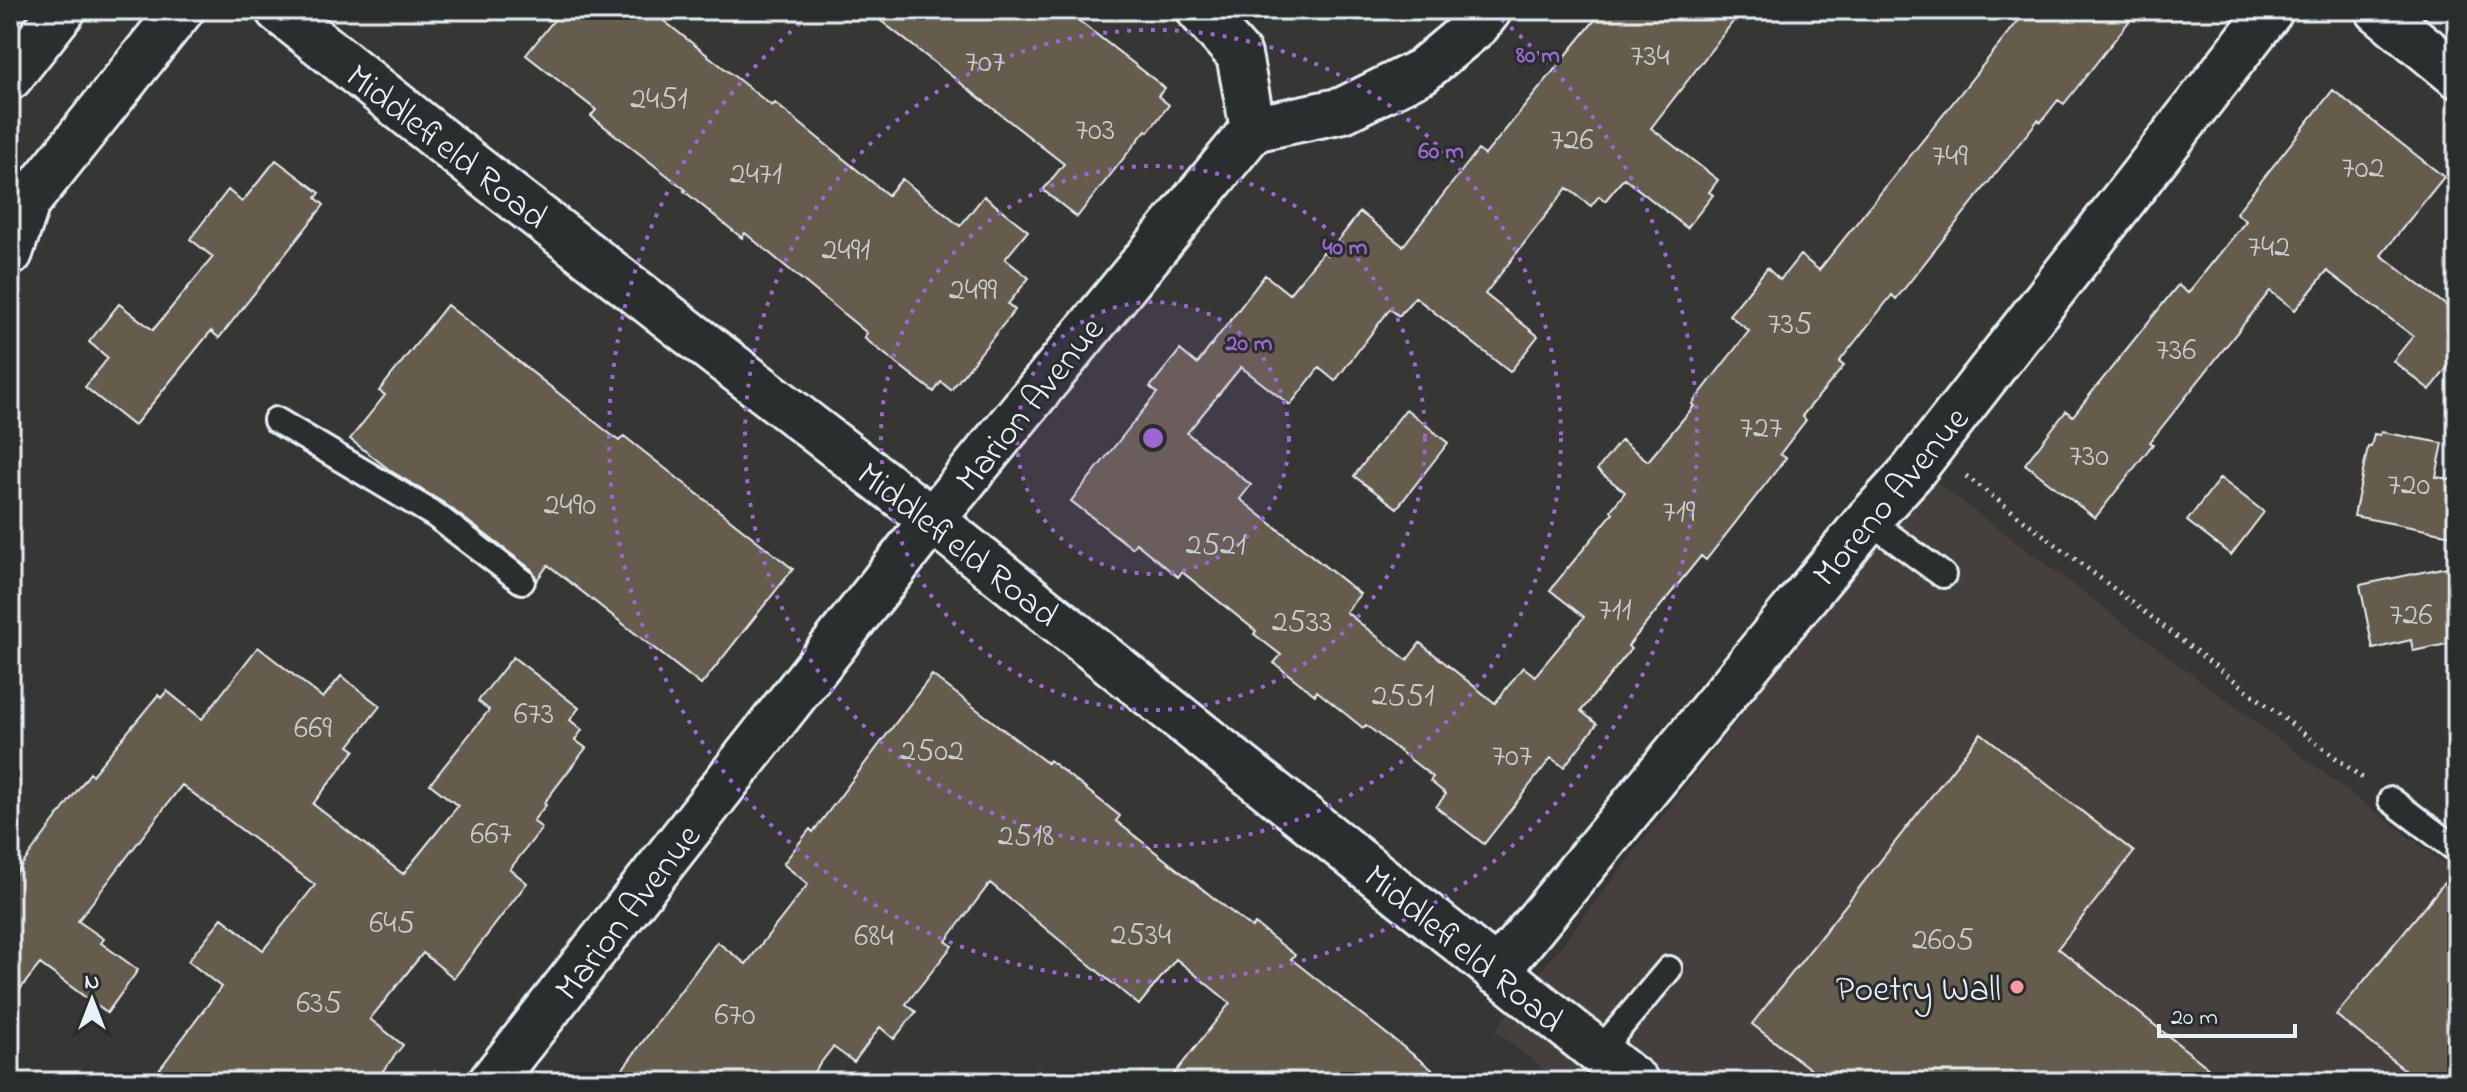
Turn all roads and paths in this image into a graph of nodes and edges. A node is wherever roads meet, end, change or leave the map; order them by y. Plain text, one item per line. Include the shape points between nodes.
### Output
1 (63, 10) edge
2 (181, 10) edge
3 (278, 10) edge
4 (1199, 10) edge
5 (1489, 10) edge
6 (2271, 10) edge
7 (2378, 10) edge
8 (2457, 75) edge
9 (10, 77) edge
10 (1253, 129) junction
11 (19, 212) edge
12 (10, 253) edge
13 (276, 420) dead end
14 (1930, 449) junction
15 (932, 520) junction
16 (1868, 520) junction
17 (1943, 575) dead end
18 (522, 581) dead end
19 (2391, 800) joint
20 (2457, 850) edge
21 (1669, 969) dead end
22 (1496, 972) junction
23 (1598, 1053) junction
24 (491, 1082) edge
25 (1636, 1082) edge

1 - 9 street
2 - 11 street
3 - 15 street, Middlefield Road
4 - 10 street via 1239,55
5 - 10 street via 1422,71 1343,110
6 - 14 street, Moreno Avenue
7 - 8 street
10 - 15 street, Marion Avenue
11 - 12 street
13 - 18 lane via 435,515
14 - 16 street, Moreno Avenue
14 - 19 path
15 - 22 street, Middlefield Road
15 - 24 street, Marion Avenue
16 - 17 lane
16 - 22 street, Moreno Avenue
19 - 20 lane
21 - 23 lane
22 - 23 street, Middlefield Road
23 - 25 street, Middlefield Road

